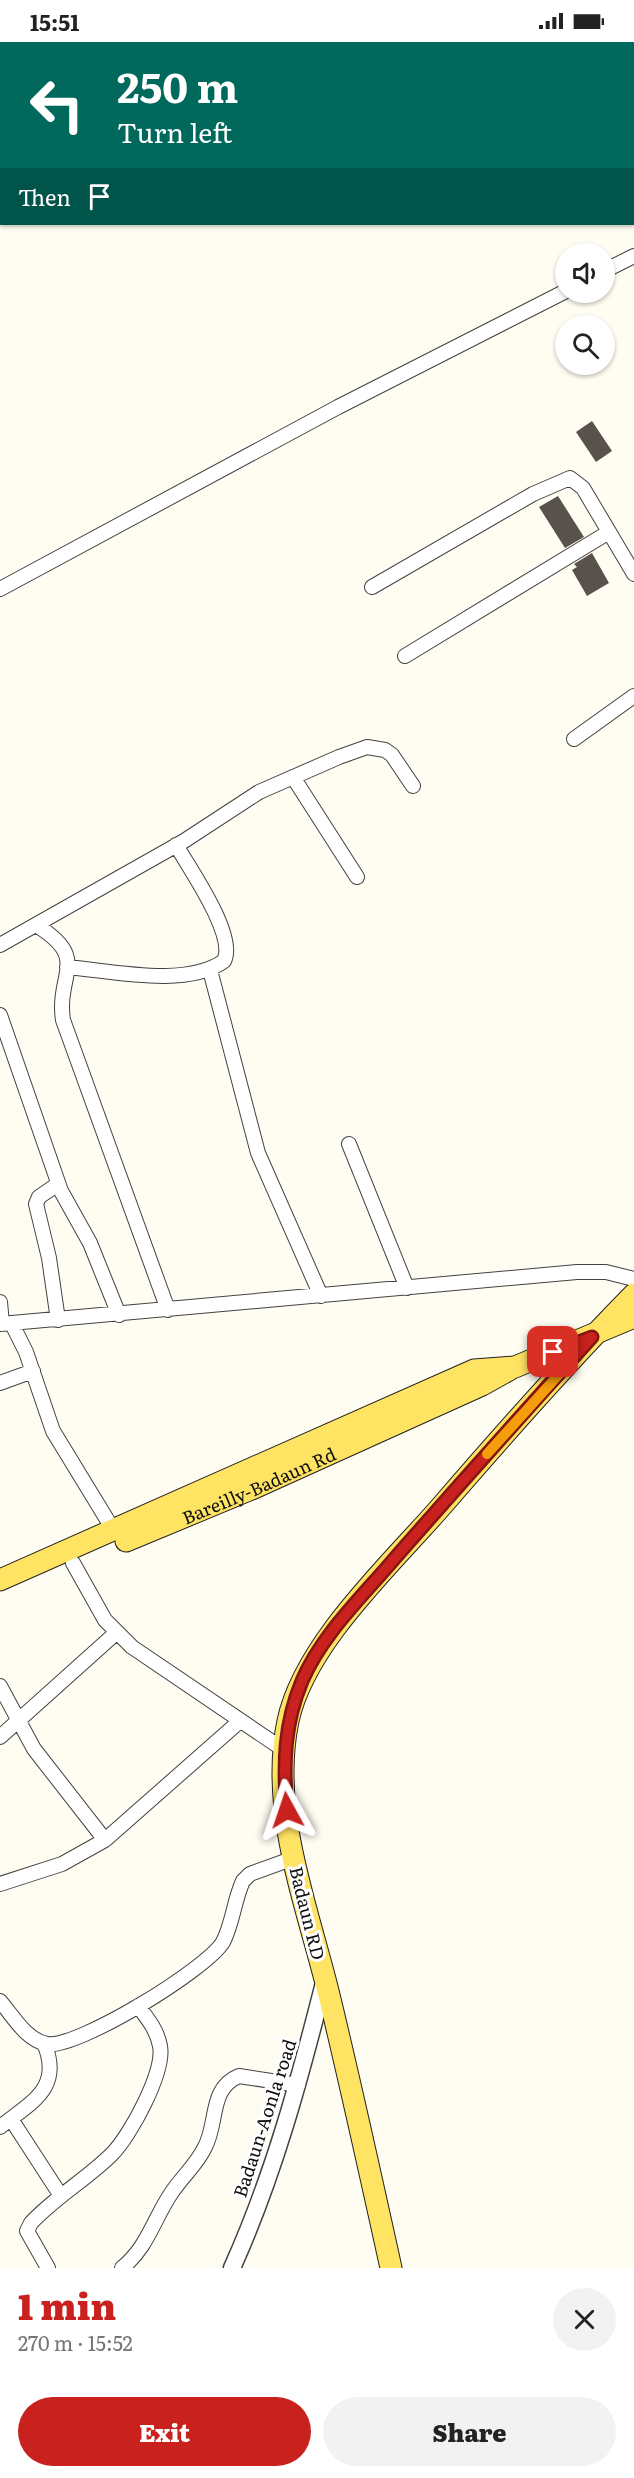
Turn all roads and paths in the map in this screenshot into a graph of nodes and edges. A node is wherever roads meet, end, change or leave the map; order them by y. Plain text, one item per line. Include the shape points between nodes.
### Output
1 (634, 256) edge
2 (615, 266) edge
3 (555, 297) edge
4 (609, 532) junction
5 (634, 574) edge
6 (372, 587) dead end
7 (0, 589) edge
8 (405, 656) dead end
9 (634, 696) edge
10 (574, 739) dead end
11 (292, 777) junction
12 (413, 786) dead end
13 (176, 845) junction
14 (357, 878) dead end
15 (36, 925) junction
16 (0, 945) edge
17 (67, 967) junction
18 (210, 970) junction
19 (0, 1015) edge
20 (349, 1144) dead end
21 (58, 1184) junction
22 (634, 1279) edge
23 (407, 1288) junction
24 (634, 1294) edge
25 (321, 1296) junction
26 (0, 1302) edge
27 (168, 1310) junction
28 (119, 1315) junction
29 (634, 1317) edge
30 (58, 1320) junction
31 (5, 1324) edge
32 (592, 1337) junction
33 (515, 1367) junction
34 (33, 1371) junction
35 (0, 1383) edge
36 (114, 1531) junction
37 (73, 1563) junction
38 (0, 1580) edge
39 (0, 1596) edge
40 (117, 1632) junction
41 (0, 1686) edge
42 (17, 1721) junction
43 (240, 1721) junction
44 (0, 1737) edge
45 (284, 1750) junction
46 (105, 1840) junction
47 (294, 1858) junction
48 (0, 1884) edge
49 (325, 1978) junction
50 (0, 2001) edge
51 (138, 2006) junction
52 (44, 2043) junction
53 (298, 2085) junction
54 (5, 2123) edge
55 (61, 2196) junction
56 (48, 2268) edge
57 (122, 2268) edge
58 (232, 2268) edge
59 (391, 2268) edge

1 - 2 street
3 - 7 street via 317,418
4 - 5 street
4 - 6 street via 583,488 570,478 533,494
4 - 8 street
9 - 10 street
11 - 12 street via 367,747 392,755
11 - 13 street via 248,799
11 - 14 street
13 - 15 street
13 - 18 street via 211,907 228,948 225,961
15 - 16 street
15 - 17 street via 59,941
17 - 18 street via 175,976
17 - 27 street via 63,1020
18 - 25 street via 258,1153
19 - 21 street
20 - 23 street
21 - 28 street via 90,1243
21 - 30 street via 39,1197 36,1204
22 - 23 street via 595,1271
23 - 25 street
24 - 32 main road, Badaun RD
25 - 27 street
26 - 31 street
27 - 28 street
28 - 30 street
29 - 32 main road
30 - 31 street
31 - 34 street
32 - 33 main road
32 - 45 main road, Badaun RD via 321,1647 293,1703
33 - 36 main road via 474,1370
33 - 37 main road, Bareilly-Badaun Rd via 254,1488
34 - 35 street
34 - 36 street via 53,1431
36 - 38 main road
37 - 39 main road, Bareilly-Badaun Rd
37 - 40 street via 98,1609
40 - 42 street
40 - 43 street via 153,1662
41 - 42 street
42 - 44 street
42 - 46 street
43 - 45 street
43 - 46 street
45 - 47 main road, Badaun RD
46 - 48 street via 63,1864
47 - 49 main road, Badaun RD
47 - 51 street via 250,1874 239,1890 226,1932 214,1951
49 - 53 street, Badaun-Aonla road
49 - 59 main road, Badaun RD
50 - 52 street via 25,2030
51 - 52 street via 61,2043
51 - 55 street via 161,2048 155,2079 114,2152
52 - 54 street via 51,2060 49,2081 42,2093
53 - 57 street via 239,2076 224,2086 207,2145 172,2192 142,2247
53 - 58 street, Badaun-Aonla road via 278,2153
54 - 55 street
55 - 56 street via 41,2212 27,2231

